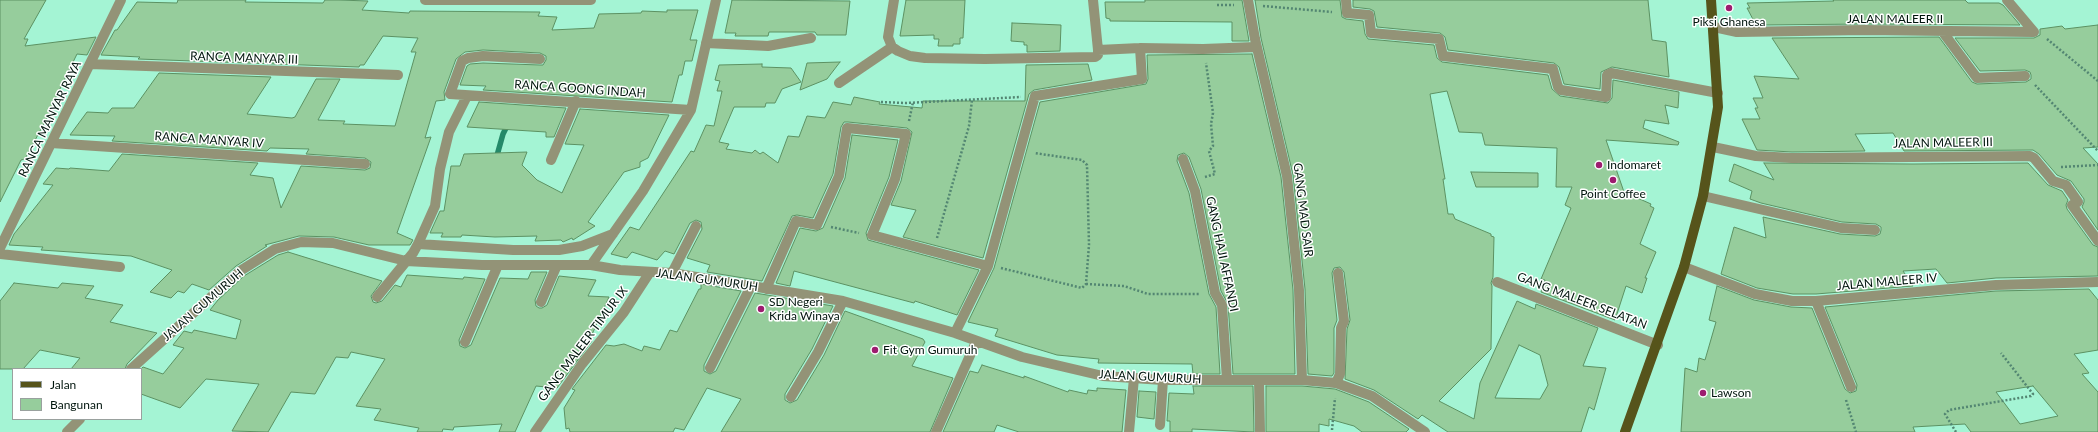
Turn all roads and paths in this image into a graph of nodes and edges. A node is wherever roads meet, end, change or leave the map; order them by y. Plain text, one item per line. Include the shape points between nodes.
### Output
1 (121, 0) edge
2 (425, 0) edge
3 (591, 0) edge
4 (716, 0) edge
5 (894, 0) edge
6 (1093, 0) edge
7 (1346, 0) edge
8 (1711, 0) edge
9 (2007, 0) edge
10 (1248, 3) edge
11 (1217, 5) dead end
12 (1346, 13) junction
13 (1714, 27) junction
14 (1942, 31) junction
15 (2034, 32) junction
16 (811, 38) dead end
17 (706, 43) junction
18 (892, 47) junction
19 (1256, 47) junction
20 (1140, 48) junction
21 (1203, 49) junction
22 (1098, 50) junction
23 (540, 59) dead end
24 (90, 64) junction
25 (398, 75) dead end
26 (2024, 76) joint
27 (839, 82) dead end
28 (2098, 82) edge
29 (1718, 93) junction
30 (467, 96) junction
31 (1035, 96) junction
32 (972, 100) junction
33 (576, 101) junction
34 (880, 102) dead end
35 (913, 102) junction
36 (691, 110) junction
37 (906, 134) junction
38 (51, 143) junction
39 (1713, 147) junction
40 (1020, 151) junction
41 (2098, 151) edge
42 (1183, 159) dead end
43 (551, 160) dead end
44 (365, 164) dead end
45 (2098, 165) edge
46 (2042, 168) junction
47 (1191, 178) junction
48 (1703, 196) junction
49 (817, 225) junction
50 (696, 226) dead end
51 (1875, 230) dead end
52 (613, 234) junction
53 (872, 235) junction
54 (2098, 241) edge
55 (418, 244) junction
56 (0, 248) edge
57 (933, 252) junction
58 (0, 254) edge
59 (406, 261) junction
60 (498, 265) junction
61 (557, 265) junction
62 (591, 265) junction
63 (988, 266) junction
64 (1684, 267) junction
65 (120, 268) dead end
66 (644, 272) junction
67 (1338, 272) dead end
68 (672, 274) junction
69 (1497, 282) dead end
70 (2098, 282) edge
71 (1086, 284) junction
72 (751, 286) junction
73 (766, 289) junction
74 (1215, 294) junction
75 (377, 297) dead end
76 (843, 301) junction
77 (1816, 301) junction
78 (541, 302) dead end
79 (955, 333) junction
80 (465, 342) dead end
81 (976, 342) junction
82 (1658, 345) junction
83 (2001, 353) dead end
84 (132, 368) edge
85 (710, 368) dead end
86 (1134, 378) junction
87 (1163, 380) junction
88 (1227, 380) junction
89 (1302, 380) junction
90 (1259, 381) junction
91 (1336, 383) junction
92 (1851, 387) joint
93 (791, 397) dead end
94 (79, 420) edge
95 (1160, 425) dead end
96 (1332, 430) dead end
97 (67, 432) edge
98 (535, 432) edge
99 (936, 432) edge
100 (1129, 432) edge
101 (1260, 432) edge
102 (1425, 432) edge
103 (1626, 432) edge
104 (1856, 432) edge
105 (1956, 432) edge

1 - 24 street, RANCA MANYAR RAYA
2 - 3 street
4 - 17 street
5 - 18 street via 888,37
6 - 22 street
7 - 12 street
8 - 13 main road
9 - 15 street
10 - 11 path
10 - 12 path
10 - 19 street, GANG MAD SAIR
12 - 29 street via 1369,14 1371,33 1439,39 1444,56 1553,69 1561,90 1606,97 1607,75 1611,73
13 - 14 street, JALAN MALEER II via 1737,32
13 - 29 main road
14 - 15 street, JALAN MALEER II
14 - 26 street via 1977,78
15 - 28 path via 2040,33
16 - 17 street via 768,46
17 - 36 street
18 - 22 street via 910,56 925,58 1092,58 1098,55
18 - 27 street
19 - 21 street
19 - 89 street, GANG MAD SAIR via 1287,176 1299,290
20 - 21 street
20 - 22 street
20 - 31 street via 1142,79
21 - 47 path via 1213,113 1213,146 1209,151 1215,174
23 - 30 street, RANCA GOONG INDAH via 483,56 462,61 450,94
24 - 25 street, RANCA MANYAR III
24 - 38 street, RANCA MANYAR RAYA
26 - 41 path
29 - 39 main road
30 - 33 street, RANCA GOONG INDAH
30 - 55 street via 450,132 440,169 435,206
31 - 32 path
31 - 40 street
32 - 35 path
32 - 57 path via 969,126
33 - 36 street, RANCA GOONG INDAH
33 - 43 street
34 - 35 path
35 - 37 path
36 - 52 street via 674,143
37 - 49 street via 847,128 839,176
37 - 53 street via 895,179
38 - 44 street, RANCA MANYAR IV
38 - 56 street, RANCA MANYAR RAYA
39 - 46 street, JALAN MALEER III via 1756,156 1792,158 2021,155 2034,158
39 - 48 main road
40 - 63 street
40 - 71 path via 1086,162 1089,245
42 - 47 street, GANG HAJI AFFANDI
45 - 46 path
46 - 54 street, JALAN MALEER III via 2053,181 2066,185 2078,202 2072,205
47 - 74 street, GANG HAJI AFFANDI
48 - 51 street via 1822,225
48 - 64 main road
49 - 53 path
49 - 73 street via 796,221
50 - 68 street
52 - 55 street via 582,246 559,250
52 - 62 street
53 - 57 street
55 - 59 street
57 - 63 street
58 - 65 street
59 - 60 street, JALAN GUMURUH
59 - 75 street
59 - 84 street, JALAN GUMURUH via 333,243 302,242 275,249 240,271
60 - 61 street, JALAN GUMURUH
60 - 80 street
61 - 62 street, JALAN GUMURUH
61 - 78 street
62 - 66 street, JALAN GUMURUH
63 - 71 path via 1036,275 1082,288
63 - 79 street
64 - 77 street, JALAN MALEER IV via 1755,294 1792,301
64 - 82 main road
66 - 68 street, JALAN GUMURUH
66 - 98 street, GANG MALEER TIMUR IX via 624,312 582,364
67 - 91 street via 1344,321 1340,374
68 - 72 street, JALAN GUMURUH
69 - 82 street, GANG MALEER SELATAN
70 - 77 street, JALAN MALEER IV via 1996,285
71 - 74 path via 1124,286 1156,294
72 - 73 street, JALAN GUMURUH
72 - 85 street
73 - 76 street, JALAN GUMURUH
74 - 88 street, GANG HAJI AFFANDI via 1222,305
76 - 79 street, JALAN GUMURUH
76 - 93 street via 818,352
77 - 92 street
79 - 81 street, JALAN GUMURUH
81 - 86 street, JALAN GUMURUH via 1063,368 1103,376
81 - 99 street
82 - 103 main road
83 - 105 path via 2033,394 1949,410 1945,414
86 - 87 street, JALAN GUMURUH
86 - 100 street
87 - 88 street, JALAN GUMURUH
87 - 95 street
88 - 90 street, JALAN GUMURUH
89 - 90 street, JALAN GUMURUH
89 - 91 street, JALAN GUMURUH
90 - 101 street
91 - 96 path
91 - 102 street, JALAN GUMURUH via 1372,396
92 - 104 path via 1843,391
94 - 97 street

